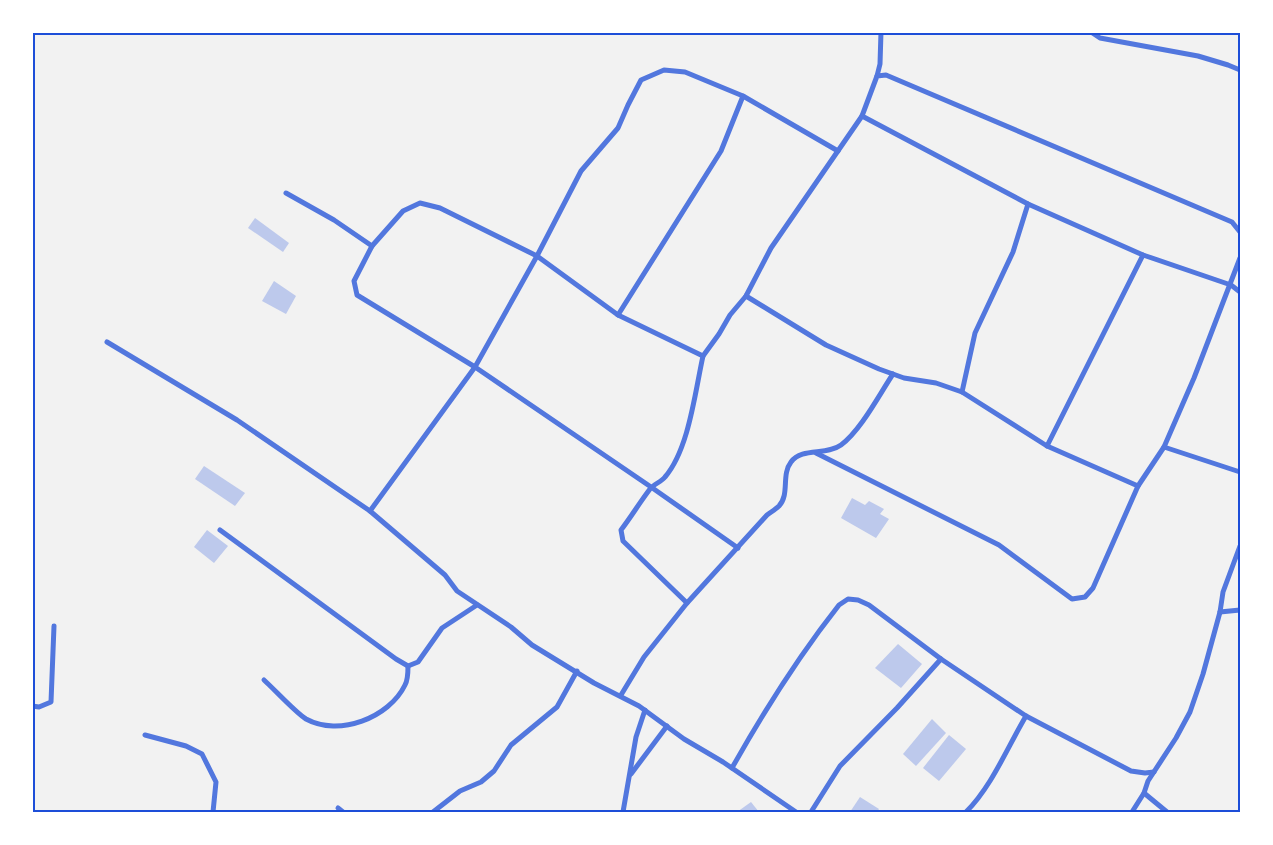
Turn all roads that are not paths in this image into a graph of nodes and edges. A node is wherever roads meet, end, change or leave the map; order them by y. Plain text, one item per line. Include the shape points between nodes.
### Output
1 (881, 32) edge
2 (1091, 32) edge
3 (1240, 70) edge
4 (877, 76) junction
5 (742, 96) junction
6 (862, 116) junction
7 (838, 151) junction
8 (286, 193) dead end
9 (1028, 204) junction
10 (1240, 232) edge
11 (372, 246) junction
12 (1144, 255) junction
13 (537, 256) junction
14 (1240, 258) edge
15 (1231, 286) junction
16 (1240, 292) edge
17 (746, 296) junction
18 (618, 315) junction
19 (108, 342) dead end
20 (704, 356) junction
21 (476, 367) junction
22 (893, 374) junction
23 (962, 392) junction
24 (1047, 446) junction
25 (1164, 447) junction
26 (815, 452) junction
27 (1240, 472) edge
28 (1138, 486) junction
29 (652, 487) junction
30 (370, 511) junction
31 (220, 530) dead end
32 (1240, 546) edge
33 (738, 548) junction
34 (687, 603) junction
35 (477, 605) junction
36 (1240, 610) edge
37 (1220, 612) junction
38 (54, 626) dead end
39 (941, 659) junction
40 (408, 666) junction
41 (577, 671) junction
42 (264, 680) dead end
43 (621, 695) junction
44 (32, 706) edge
45 (645, 710) junction
46 (1026, 716) junction
47 (667, 726) junction
48 (145, 735) dead end
49 (732, 768) junction
50 (1154, 772) junction
51 (629, 775) junction
52 (1144, 793) junction
53 (213, 812) edge
54 (433, 812) edge
55 (623, 812) edge
56 (796, 812) edge
57 (811, 812) edge
58 (966, 812) edge
59 (1132, 812) edge
60 (1167, 812) edge

1 - 4 street
2 - 3 street via 1100,38 1198,56
4 - 6 street
4 - 10 street via 886,75 1232,222
5 - 7 street
5 - 13 street via 685,72 664,70 641,80 618,128 581,171
5 - 18 street via 721,151
6 - 7 street
6 - 9 street
7 - 17 street via 771,248
8 - 11 street
9 - 12 street
9 - 23 street via 1013,252 976,333
11 - 13 street via 403,211 420,203 440,208
11 - 21 street via 354,281 357,294
12 - 15 street
12 - 24 street
13 - 18 street
13 - 21 street
14 - 15 street
15 - 16 street
15 - 25 street
17 - 20 street
17 - 22 street via 826,345
18 - 20 street
19 - 30 street via 237,420
20 - 29 street via 680,451 665,478
21 - 29 street
21 - 30 street
22 - 23 street
22 - 26 street via 862,421 840,445
23 - 24 street
24 - 28 street
25 - 27 street
25 - 28 street
26 - 28 street via 999,545 1072,599 1085,597 1093,588
26 - 33 street via 800,454 791,461 780,505
29 - 33 street
29 - 34 street via 621,530 623,541
30 - 35 street via 445,574 457,591
31 - 40 street
32 - 37 street via 1223,592
33 - 34 street
34 - 43 street via 644,657
35 - 40 street via 442,628 418,662
35 - 41 street via 532,645
36 - 37 street
37 - 50 street via 1190,712
38 - 44 street via 50,702 40,707
39 - 46 street
39 - 49 street via 869,605 848,598 834,611 769,703
39 - 57 street via 840,766
40 - 42 street via 406,683 398,696 384,710 352,725 326,726 306,719
41 - 43 street
41 - 54 street via 557,707 512,745 494,771
43 - 45 street
45 - 47 street
45 - 51 street
46 - 50 street via 1131,771
46 - 58 street via 991,777
47 - 49 street
47 - 51 street
48 - 53 street via 186,746 202,754 216,782
49 - 56 street
50 - 52 street
51 - 55 street
52 - 59 street
52 - 60 street

